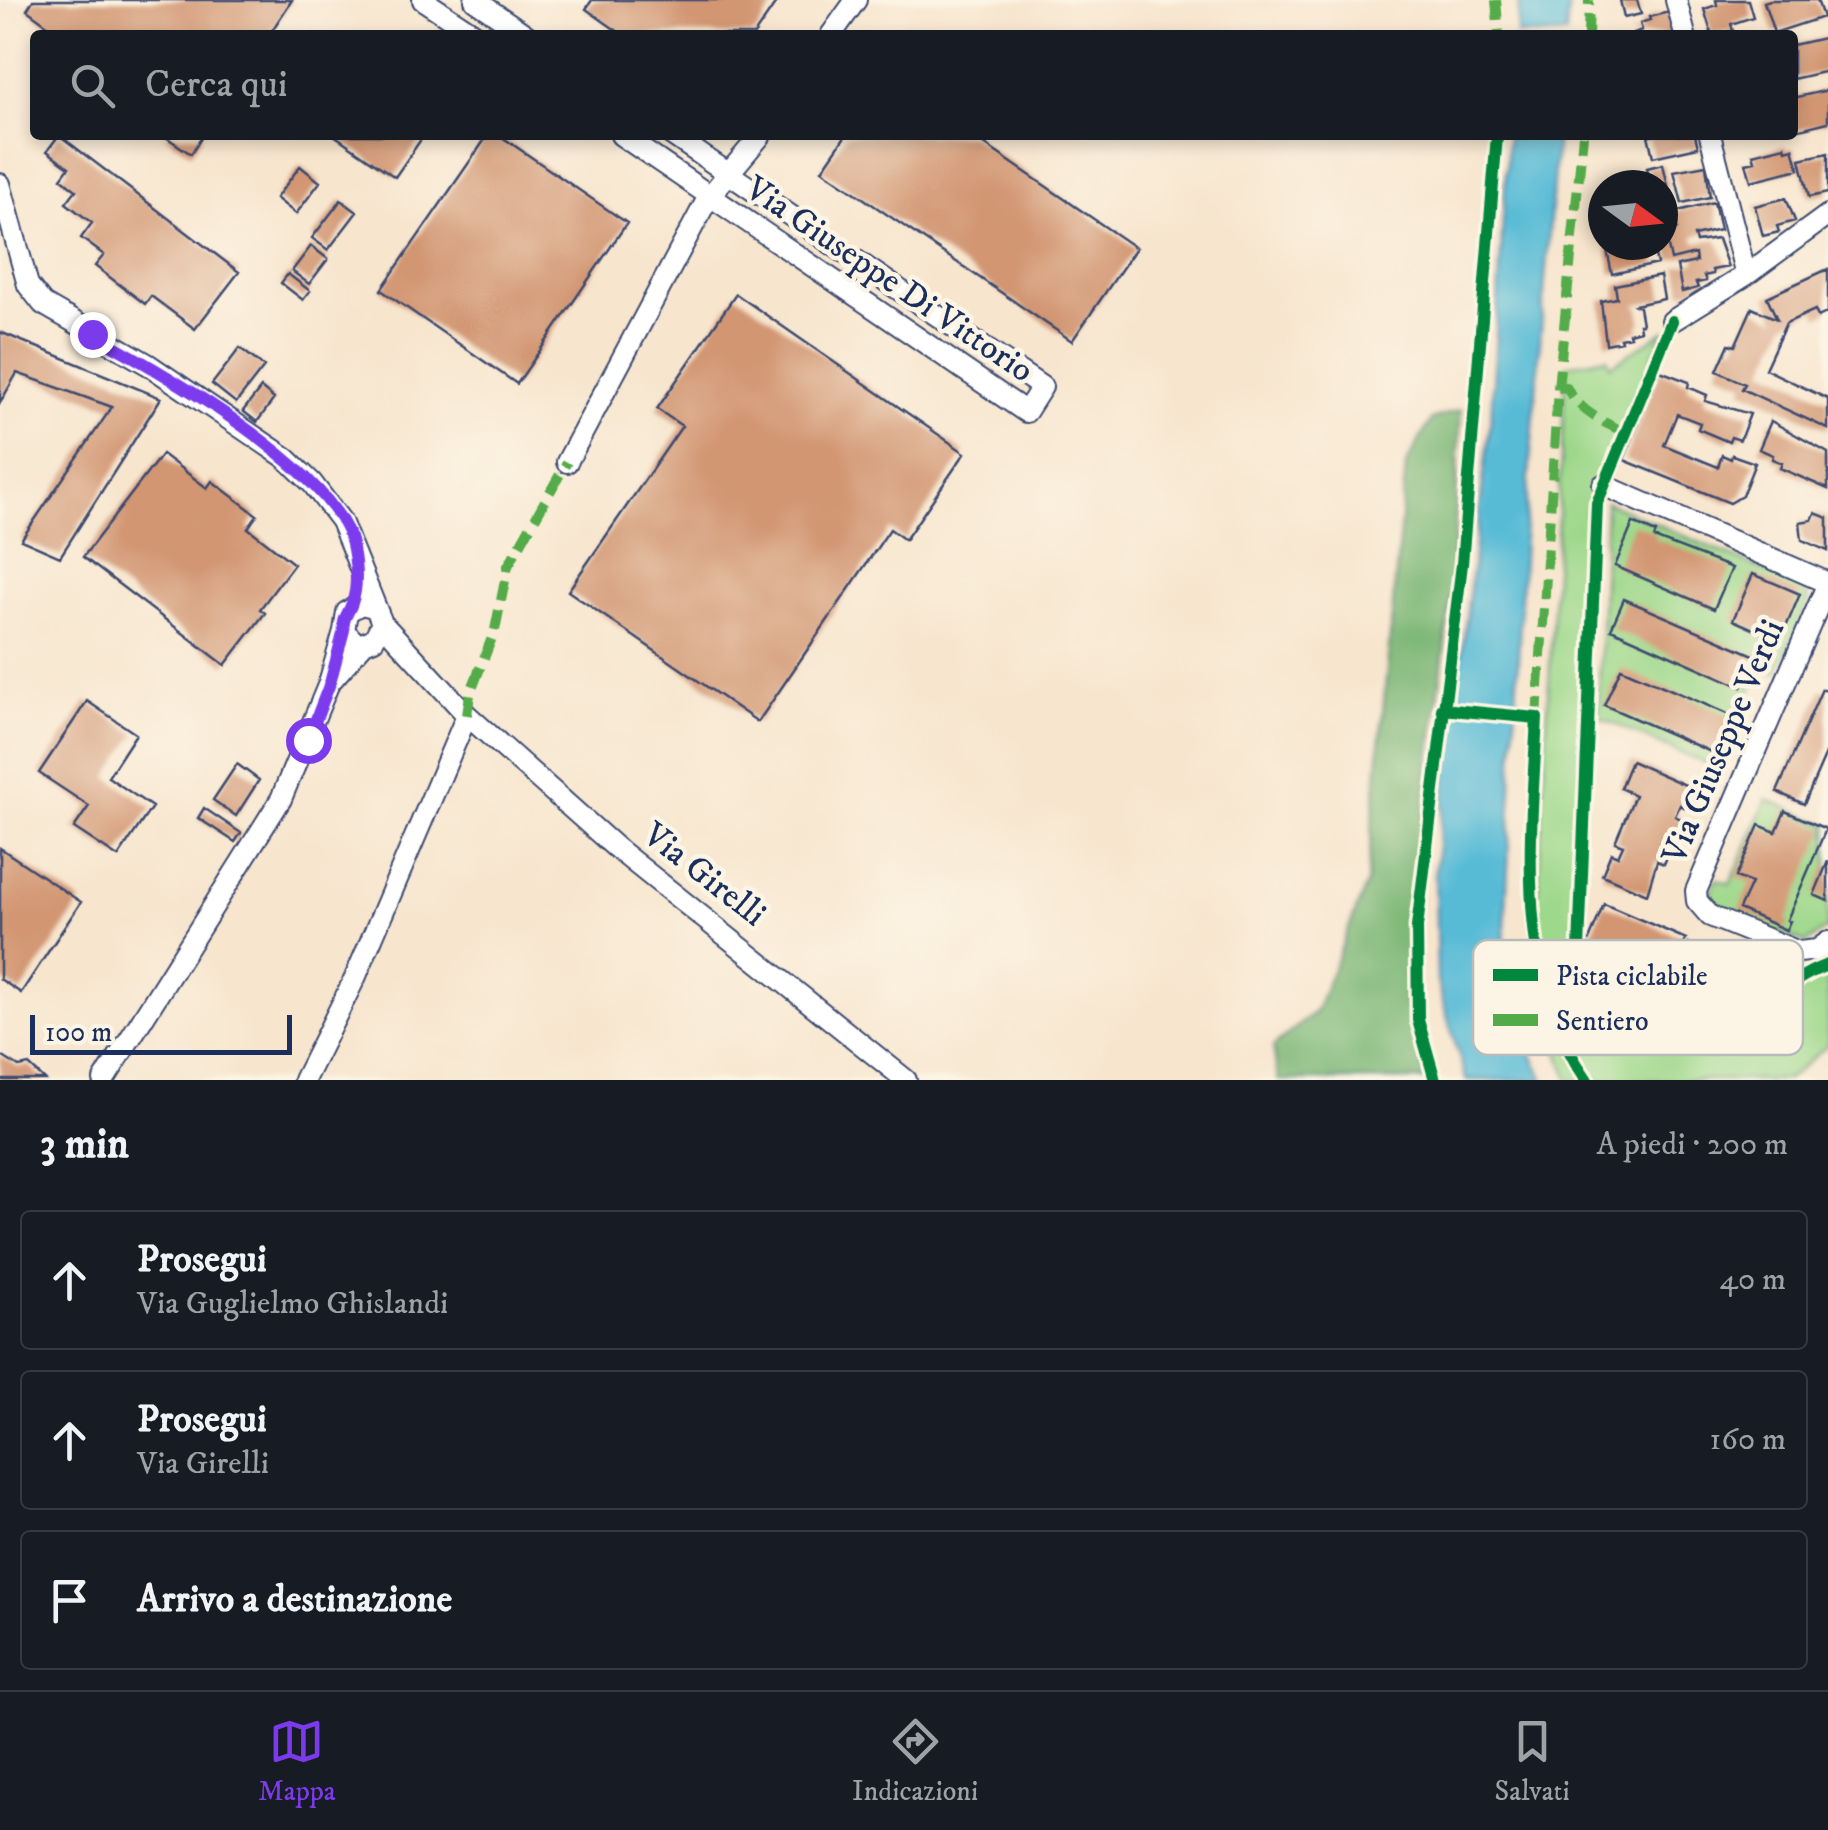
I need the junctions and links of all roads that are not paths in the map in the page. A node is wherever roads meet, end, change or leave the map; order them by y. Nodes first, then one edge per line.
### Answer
1 (424, 0) edge
2 (475, 0) edge
3 (856, 0) edge
4 (1676, 0) edge
5 (469, 30) edge
6 (519, 30) edge
7 (835, 30) edge
8 (1684, 30) edge
9 (628, 140) edge
10 (680, 140) edge
11 (757, 140) edge
12 (1711, 140) edge
13 (731, 173) junction
14 (0, 184) edge
15 (708, 198) junction
16 (1828, 214) edge
17 (1746, 275) junction
18 (1672, 321) dead end
19 (567, 462) dead end
20 (1603, 486) dead end
21 (353, 546) junction
22 (1828, 583) edge
23 (352, 607) junction
24 (378, 615) junction
25 (344, 630) junction
26 (364, 643) junction
27 (330, 683) junction
28 (467, 715) junction
29 (1769, 940) edge
30 (1828, 942) edge
31 (1803, 952) edge
32 (104, 1080) edge
33 (304, 1080) edge
34 (906, 1080) edge

1 - 5 street
2 - 6 street
3 - 7 street
4 - 8 street
9 - 15 street, Via Giuseppe Di Vittorio
10 - 13 street, Via Giuseppe Di Vittorio
11 - 13 street
12 - 17 street
13 - 15 street
13 - 15 street, Via Giuseppe Di Vittorio
14 - 21 street, Via Girelli
15 - 19 street
16 - 17 street
17 - 18 street
20 - 22 street
21 - 23 street, Via Girelli
21 - 24 street, Via Girelli
22 - 29 street, Via Giuseppe Verdi
23 - 24 street
23 - 25 street, Via Girelli
24 - 26 street
24 - 28 street, Via Girelli
25 - 26 street
25 - 27 street, Via Girelli
26 - 27 street
27 - 32 street
28 - 33 street
28 - 34 street, Via Girelli
30 - 31 street, Via Giuseppe Verdi

